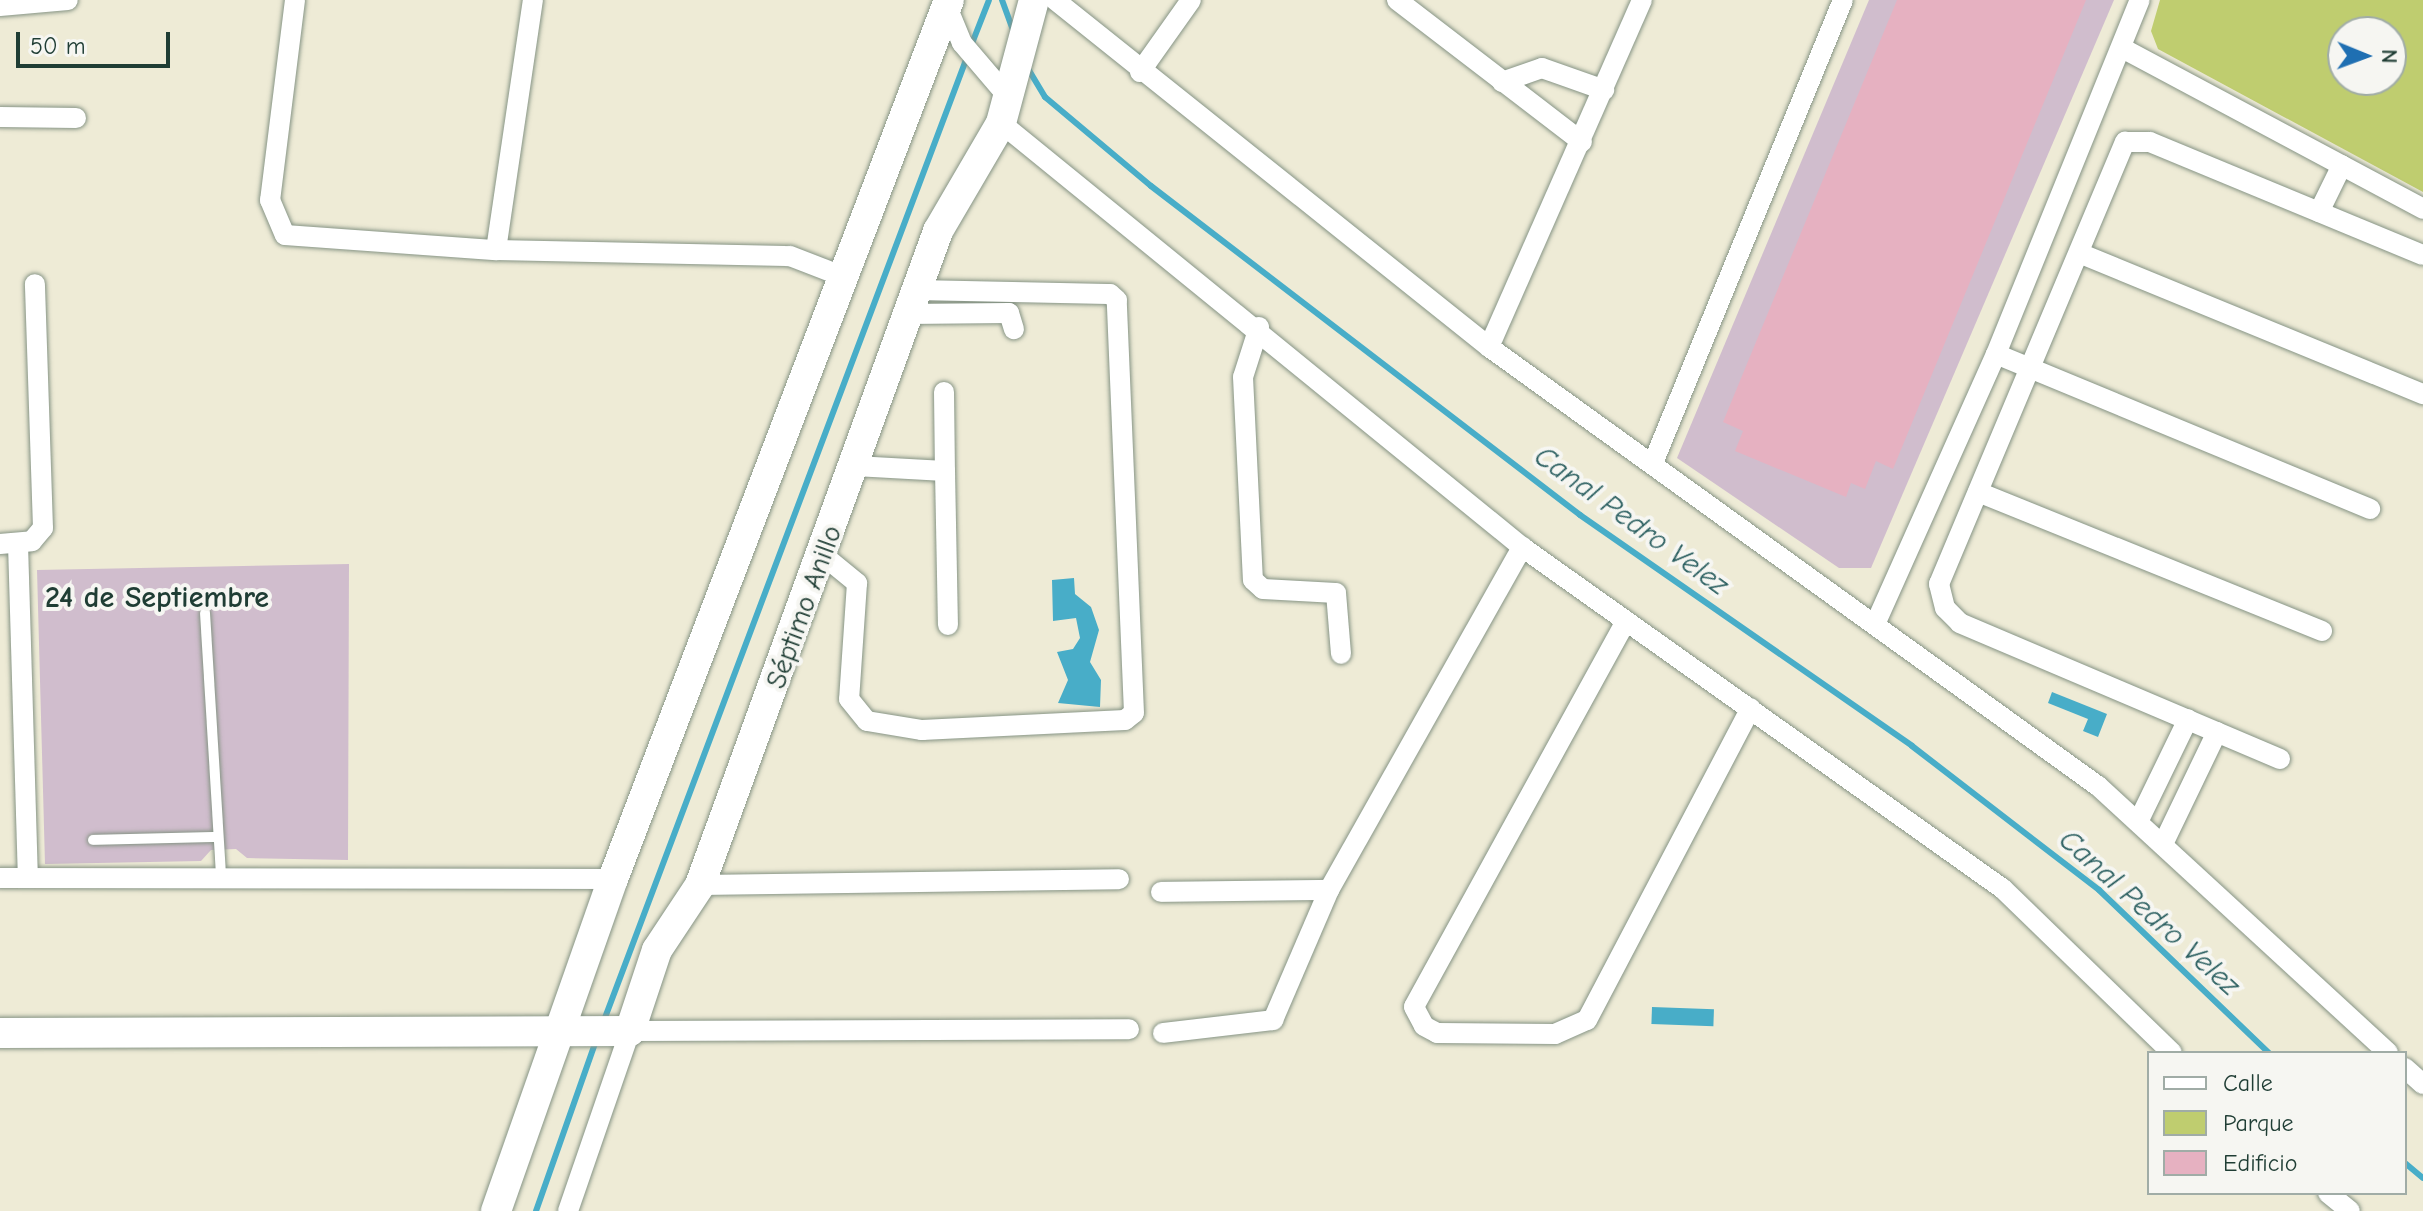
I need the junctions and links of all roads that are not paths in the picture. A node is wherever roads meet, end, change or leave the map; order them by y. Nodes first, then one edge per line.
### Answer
1 (68, 0) edge
2 (295, 0) edge
3 (533, 0) edge
4 (1055, 0) edge
5 (1191, 0) edge
6 (1397, 0) edge
7 (1642, 0) edge
8 (1843, 0) edge
9 (2140, 0) edge
10 (947, 2) edge
11 (0, 6) edge
12 (1419, 8) edge
13 (1033, 10) edge
14 (2122, 48) junction
15 (1140, 72) junction
16 (1502, 82) junction
17 (1604, 90) junction
18 (1007, 103) junction
19 (0, 117) edge
20 (76, 118) dead end
21 (1582, 142) junction
22 (2342, 165) junction
23 (2423, 209) edge
24 (2319, 212) junction
25 (496, 250) junction
26 (2079, 253) junction
27 (2423, 255) edge
28 (847, 278) junction
29 (35, 284) dead end
30 (911, 302) junction
31 (1259, 327) junction
32 (1014, 329) dead end
33 (1489, 347) junction
34 (1996, 354) junction
35 (2029, 369) junction
36 (944, 392) dead end
37 (2423, 394) edge
38 (1653, 463) junction
39 (855, 466) junction
40 (945, 471) junction
41 (1978, 492) junction
42 (2370, 509) dead end
43 (9, 544) edge
44 (1522, 547) junction
45 (824, 556) junction
46 (205, 613) dead end
47 (1877, 620) junction
48 (1626, 621) junction
49 (948, 625) dead end
50 (2322, 631) dead end
51 (1341, 654) dead end
52 (1751, 708) junction
53 (2188, 719) junction
54 (2217, 732) junction
55 (2280, 759) dead end
56 (2139, 820) junction
57 (218, 837) junction
58 (93, 840) dead end
59 (2164, 842) junction
60 (28, 877) junction
61 (0, 878) edge
62 (221, 878) junction
63 (613, 879) junction
64 (1119, 879) dead end
65 (700, 885) junction
66 (1329, 890) junction
67 (1161, 892) dead end
68 (1129, 1029) dead end
69 (594, 1030) junction
70 (0, 1033) edge
71 (1163, 1033) dead end
72 (2170, 1051) edge
73 (2386, 1051) edge
74 (2407, 1070) edge
75 (2423, 1084) edge
76 (2330, 1195) edge
77 (496, 1211) edge
78 (568, 1211) edge
79 (2350, 1211) edge

1 - 11 street
2 - 25 street
3 - 25 street
4 - 15 street
5 - 15 street
6 - 12 street
7 - 17 street
8 - 38 street
9 - 14 street
10 - 18 street
10 - 28 street, Séptimo Anillo
12 - 16 street
13 - 18 street, Séptimo Anillo
14 - 22 street
14 - 34 street
15 - 33 street
16 - 17 street
16 - 21 street
17 - 21 street
18 - 30 street, Séptimo Anillo
18 - 31 street
19 - 20 street
21 - 33 street
22 - 23 street
22 - 24 street
24 - 26 street
24 - 27 street
25 - 28 street
26 - 35 street
26 - 37 street
28 - 63 street, Séptimo Anillo
29 - 43 street
30 - 32 street
30 - 39 street, Séptimo Anillo
30 - 45 street
31 - 44 street
31 - 51 street
33 - 38 street
34 - 35 street
34 - 47 street
35 - 41 street
35 - 42 street
36 - 40 street
38 - 47 street
39 - 40 street
39 - 45 street, Séptimo Anillo
40 - 49 street
41 - 50 street
41 - 53 street
43 - 60 street
44 - 48 street
44 - 66 street
45 - 65 street, Séptimo Anillo
46 - 57 lane
47 - 56 street
48 - 52 street
48 - 52 street
52 - 72 street
53 - 54 street
53 - 56 street
54 - 55 street
54 - 59 street
56 - 59 street
57 - 58 lane
57 - 62 lane
59 - 73 street
60 - 61 street
60 - 62 street
62 - 63 street
63 - 69 street, Séptimo Anillo
64 - 65 street
65 - 69 street, Séptimo Anillo
66 - 67 street
66 - 71 street
68 - 69 street
69 - 70 street
69 - 77 street, Séptimo Anillo
69 - 78 street, Séptimo Anillo
74 - 75 street
76 - 79 street

